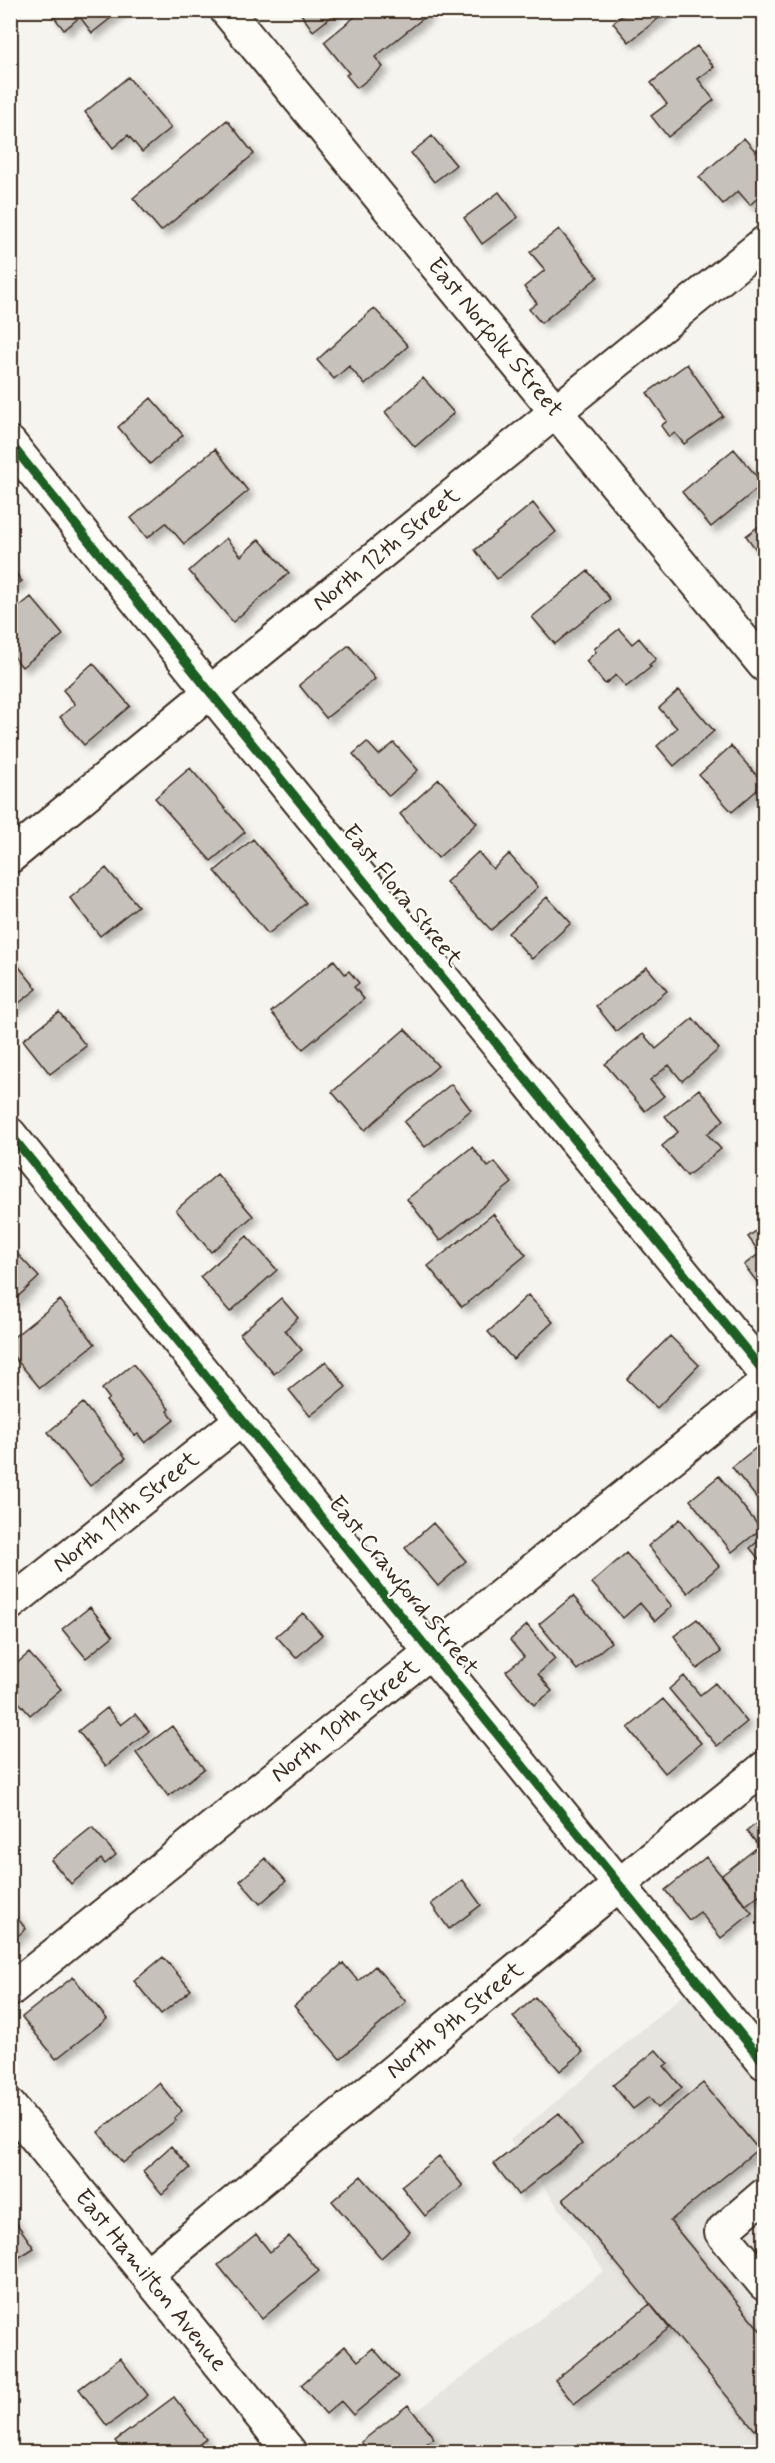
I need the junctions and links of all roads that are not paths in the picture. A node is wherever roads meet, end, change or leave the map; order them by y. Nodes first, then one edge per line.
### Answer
1 (226, 10) edge
2 (765, 243) edge
3 (557, 411) junction
4 (10, 443) edge
5 (765, 665) edge
6 (210, 692) junction
7 (10, 857) edge
8 (10, 1134) edge
9 (765, 1372) edge
10 (765, 1384) edge
11 (242, 1419) junction
12 (10, 1604) edge
13 (431, 1652) junction
14 (765, 1768) edge
15 (620, 1884) junction
16 (10, 1990) edge
17 (765, 2063) edge
18 (10, 2106) edge
19 (765, 2195) edge
20 (147, 2274) junction
21 (765, 2284) edge
22 (290, 2452) edge

1 - 3 street, East Norfolk Street
2 - 3 street, North 12th Street
3 - 5 street, East Norfolk Street
3 - 6 street, North 12th Street
4 - 6 street, East Flora Street
6 - 7 street, North 12th Street
6 - 9 street, East Flora Street
8 - 11 street, East Crawford Street
10 - 13 street, North 10th Street
11 - 12 street, North 11th Street
11 - 13 street, East Crawford Street
13 - 15 street, East Crawford Street
13 - 16 street, North 10th Street
14 - 15 street, North 9th Street
15 - 17 street, East Crawford Street
15 - 20 street, North 9th Street
18 - 20 street, East Hamilton Avenue
19 - 21 street
20 - 22 street, East Hamilton Avenue

